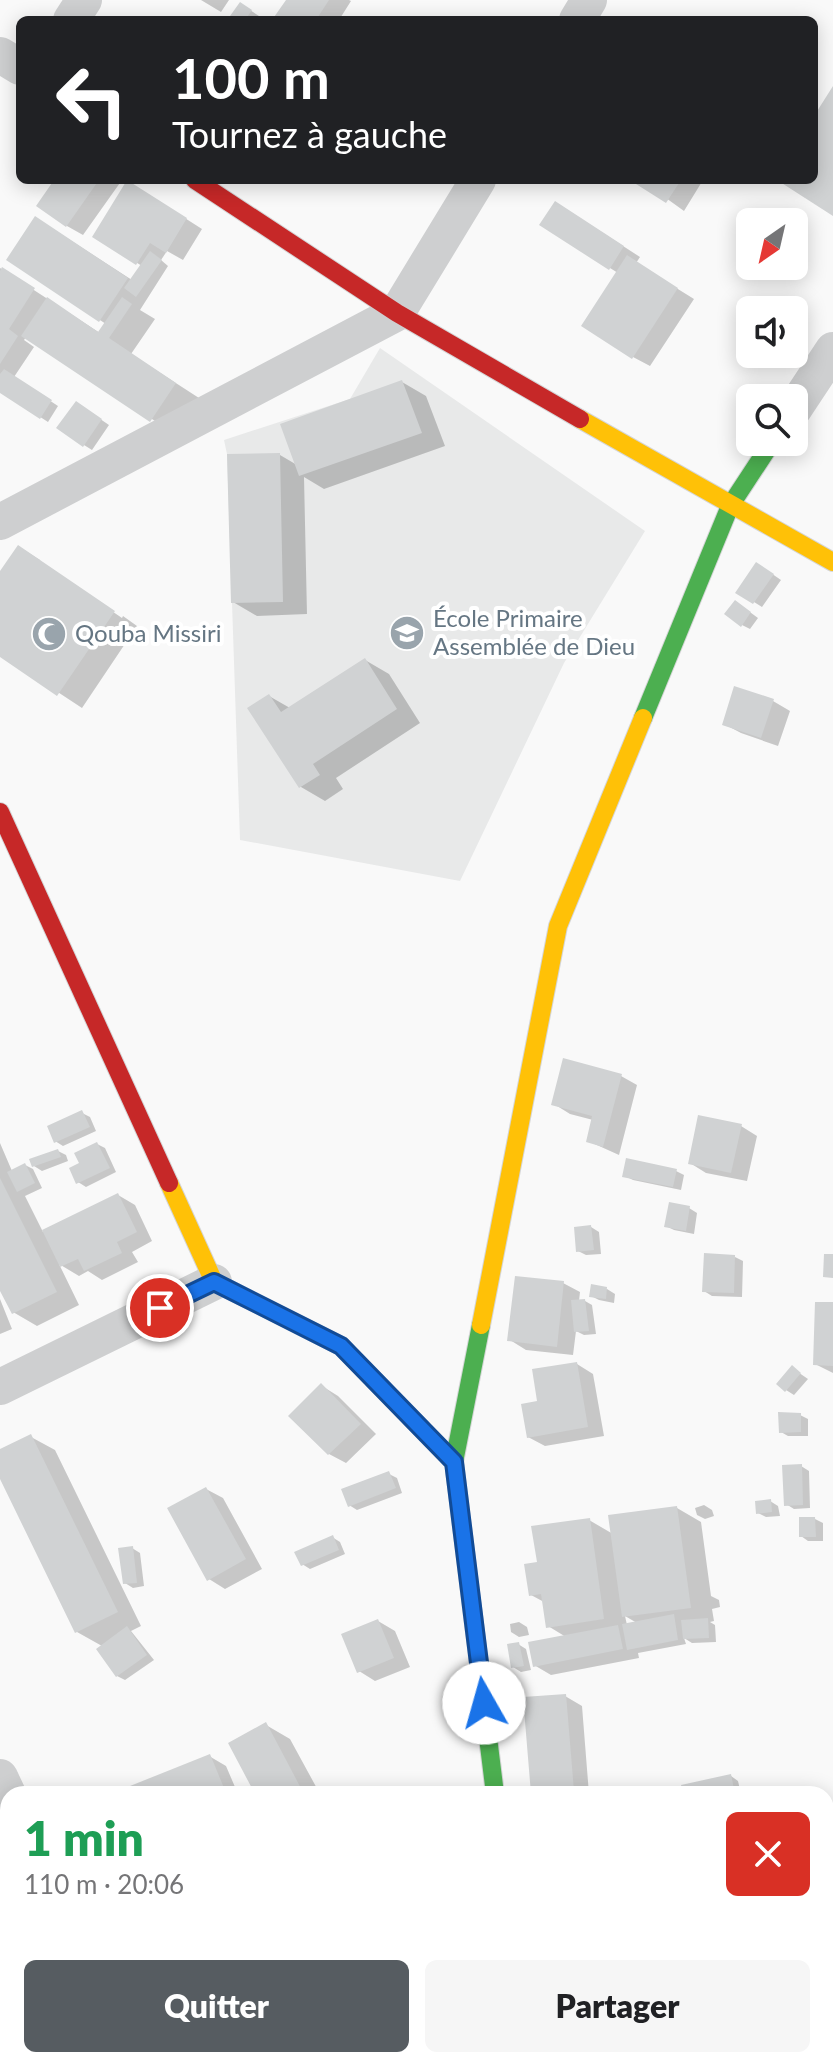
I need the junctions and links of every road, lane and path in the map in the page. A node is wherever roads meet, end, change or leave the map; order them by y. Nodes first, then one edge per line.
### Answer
1 (201, 184) edge
2 (476, 184) edge
3 (397, 313) junction
4 (833, 350) edge
5 (808, 388) edge
6 (763, 456) edge
7 (730, 506) junction
8 (0, 522) edge
9 (833, 562) edge
10 (0, 812) edge
11 (214, 1282) junction
12 (0, 1387) edge
13 (454, 1462) junction
14 (494, 1786) edge

1 - 3 street
2 - 3 street
3 - 7 street
3 - 8 street
4 - 5 street
6 - 7 street
7 - 9 street
7 - 13 street
10 - 11 street
11 - 12 street
11 - 13 street
13 - 14 street

